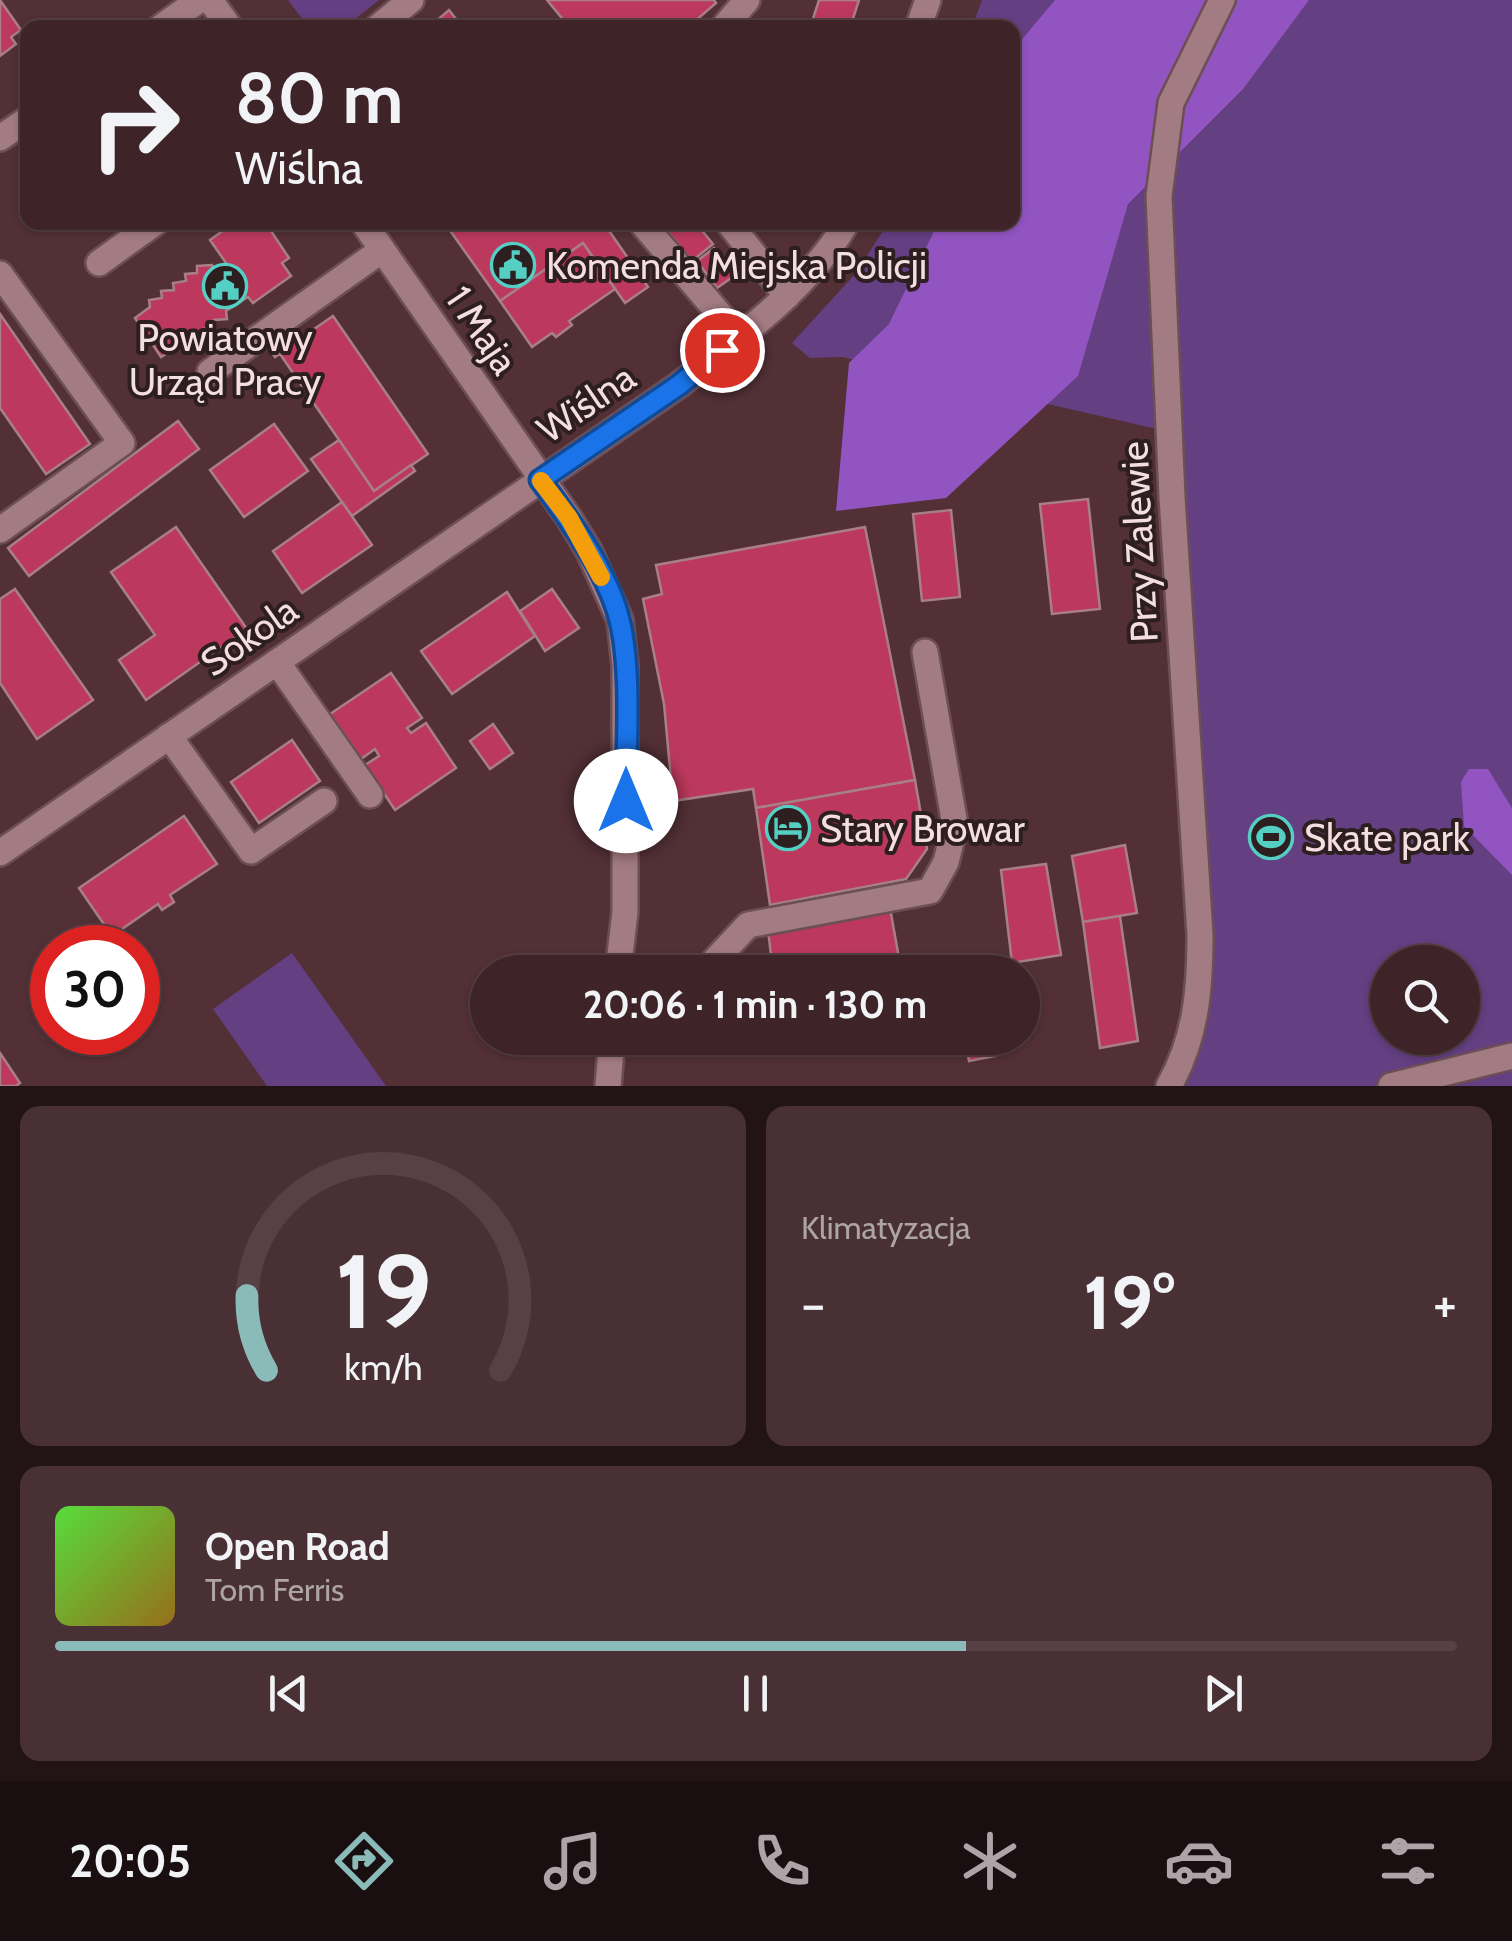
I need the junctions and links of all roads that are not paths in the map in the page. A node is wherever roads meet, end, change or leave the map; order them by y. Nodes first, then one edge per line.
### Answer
1 (199, 0) edge
2 (412, 0) edge
3 (747, 0) edge
4 (1222, 0) edge
5 (171, 20) edge
6 (387, 20) edge
7 (730, 20) edge
8 (145, 230) edge
9 (368, 230) edge
10 (648, 230) edge
11 (734, 230) edge
12 (842, 230) edge
13 (382, 250) junction
14 (99, 263) dead end
15 (0, 274) edge
16 (786, 296) junction
17 (739, 337) junction
18 (210, 372) dead end
19 (540, 480) junction
20 (0, 530) edge
21 (925, 652) dead end
22 (277, 662) junction
23 (169, 736) junction
24 (370, 794) dead end
25 (324, 801) dead end
26 (1, 849) edge
27 (620, 955) edge
28 (720, 955) edge
29 (611, 1055) edge
30 (1512, 1056) edge
31 (608, 1086) edge
32 (1169, 1086) edge
33 (1391, 1086) edge

1 - 5 street
2 - 6 street
3 - 7 street
4 - 32 street, Przy Zalewie
8 - 14 street
9 - 13 street, 1 Maja
10 - 17 street
11 - 16 street
12 - 16 street, Wiślna
13 - 18 street
13 - 19 street, 1 Maja
15 - 20 street
16 - 17 street, Wiślna
17 - 19 street, Wiślna
19 - 22 street, Sokola
19 - 27 street, 1 Maja
21 - 28 street
22 - 23 street, Sokola
22 - 24 street
23 - 25 street
23 - 26 street, Sokola
29 - 31 street
30 - 33 street

